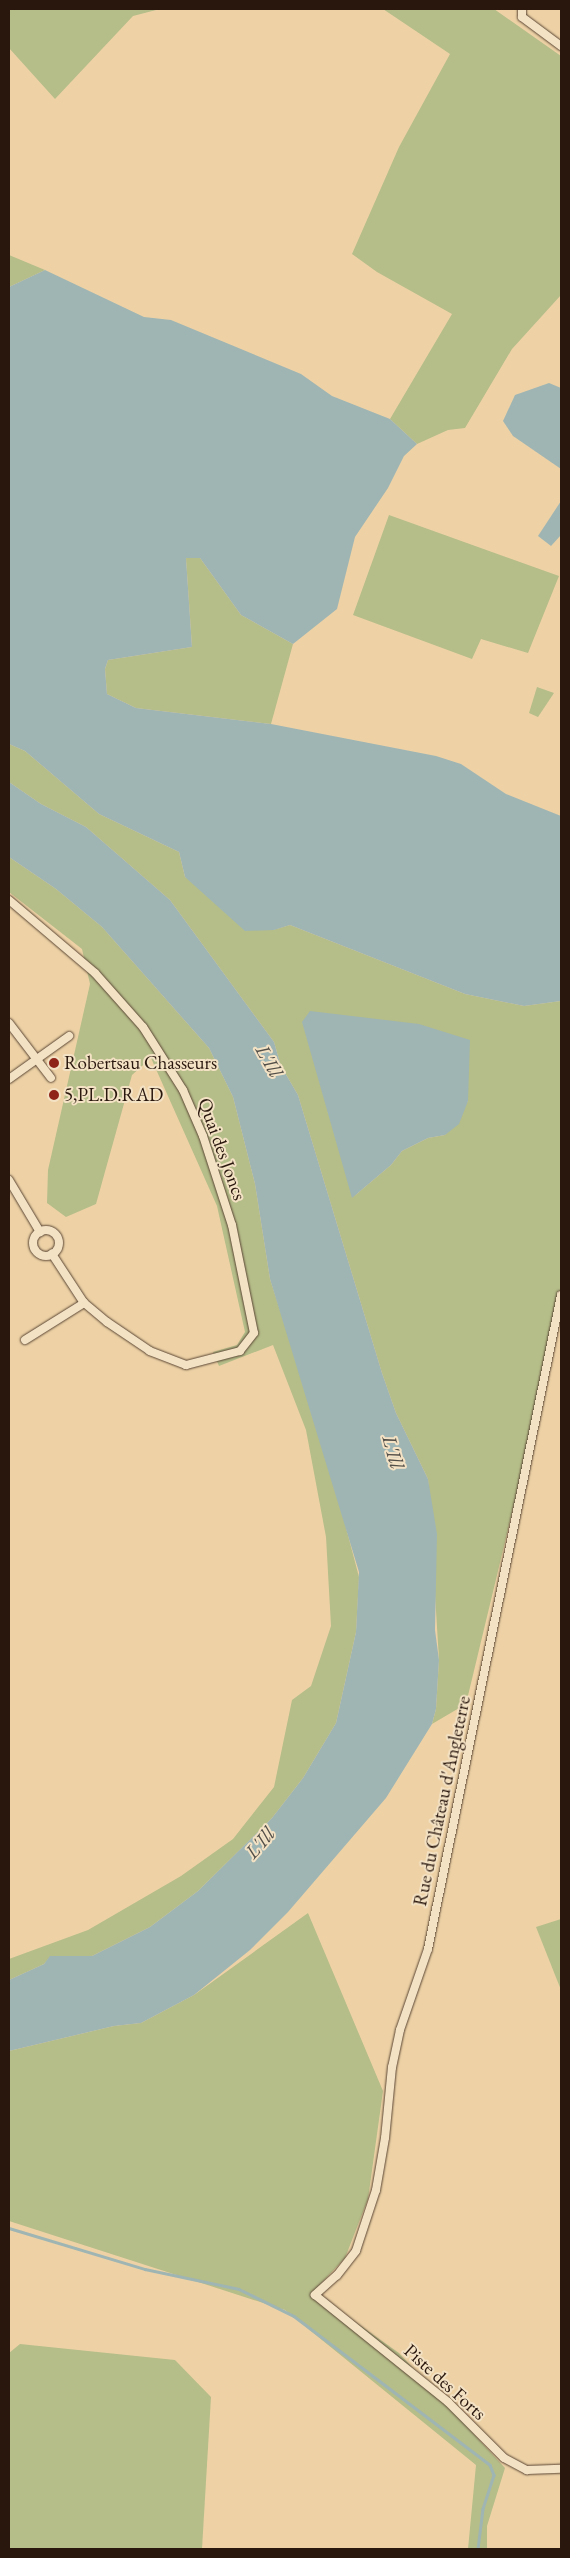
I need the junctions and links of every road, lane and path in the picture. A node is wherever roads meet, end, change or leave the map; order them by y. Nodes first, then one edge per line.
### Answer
1 (522, 13) edge
2 (561, 46) edge
3 (9, 900) edge
4 (9, 1023) edge
5 (70, 1036) dead end
6 (38, 1059) junction
7 (51, 1078) dead end
8 (9, 1079) edge
9 (9, 1180) edge
10 (40, 1232) junction
11 (52, 1254) junction
12 (561, 1295) edge
13 (84, 1303) junction
14 (25, 1340) dead end
15 (315, 2295) joint
16 (561, 2469) edge

1 - 2 street
3 - 13 street, Quai des Joncs
4 - 6 street
5 - 6 street
6 - 7 street
6 - 8 street
9 - 10 street
10 - 11 street
10 - 11 street
11 - 13 street
12 - 15 street, Rue du Château d'Angleterre
13 - 14 street
15 - 16 street, Piste des Forts

